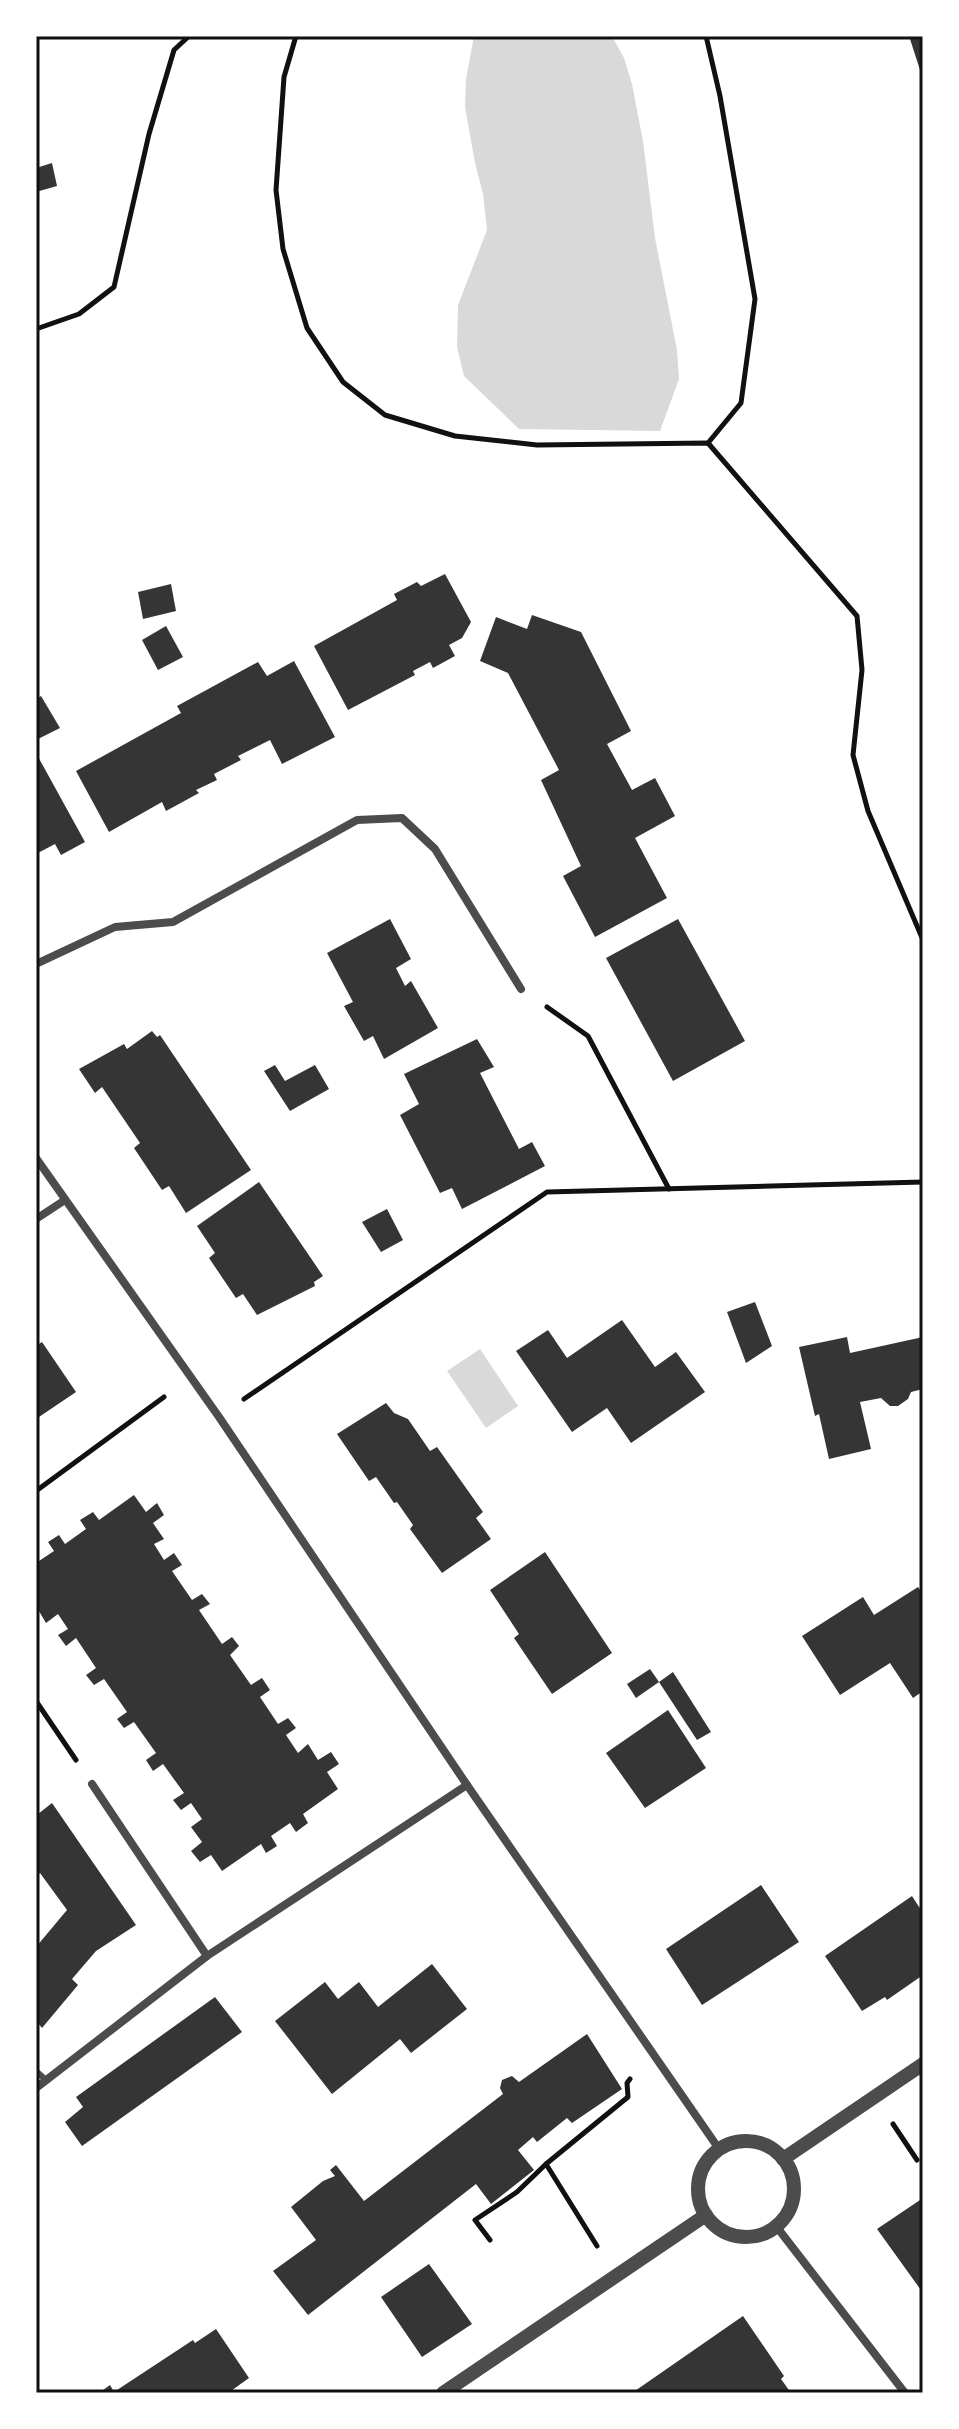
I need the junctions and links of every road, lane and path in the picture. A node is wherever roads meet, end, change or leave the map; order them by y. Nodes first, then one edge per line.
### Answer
1 (189, 36) edge
2 (296, 36) edge
3 (706, 36) edge
4 (36, 329) edge
5 (708, 443) junction
6 (923, 940) edge
7 (36, 964) edge
8 (521, 989) joint
9 (36, 1158) edge
10 (923, 1182) edge
11 (669, 1189) junction
12 (65, 1200) junction
13 (36, 1219) edge
14 (191, 1377) junction
15 (219, 1417) junction
16 (36, 1491) edge
17 (36, 1701) edge
18 (92, 1784) joint
19 (467, 1785) junction
20 (207, 1956) junction
21 (923, 2064) edge
22 (36, 2071) edge
23 (631, 2078) dead end
24 (46, 2080) junction
25 (36, 2088) edge
26 (892, 2123) dead end
27 (719, 2149) junction
28 (783, 2159) junction
29 (917, 2160) dead end
30 (546, 2164) junction
31 (706, 2215) junction
32 (776, 2226) junction
33 (490, 2240) dead end
34 (599, 2251) dead end
35 (443, 2393) edge
36 (905, 2393) edge

1 - 4 path
2 - 5 path
3 - 5 path
5 - 6 path
7 - 8 street
8 - 11 path
9 - 12 street
10 - 11 path
11 - 15 path
12 - 13 street
12 - 14 street
14 - 15 street
14 - 16 path
15 - 19 street
17 - 18 path
18 - 20 street
19 - 20 street
19 - 27 street
20 - 24 street
21 - 28 street
22 - 24 lane
23 - 30 path
24 - 25 street
26 - 29 path
27 - 28 street
27 - 31 street
28 - 32 street
30 - 33 path
30 - 34 path
31 - 32 street
31 - 35 street
32 - 36 street

